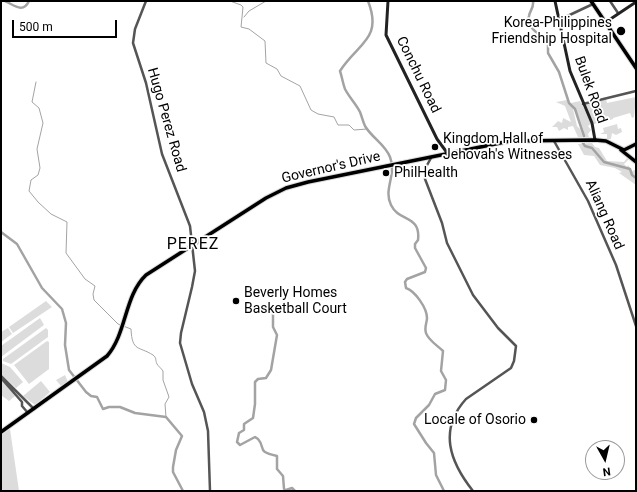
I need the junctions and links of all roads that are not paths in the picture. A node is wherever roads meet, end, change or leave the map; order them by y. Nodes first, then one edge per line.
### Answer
1 (146, 1) edge
2 (388, 1) edge
3 (556, 1) edge
4 (610, 1) edge
5 (592, 2) edge
6 (636, 2) edge
7 (618, 13) junction
8 (559, 20) junction
9 (606, 22) junction
10 (636, 68) edge
11 (636, 92) edge
12 (583, 104) junction
13 (554, 140) junction
14 (595, 140) junction
15 (604, 142) junction
16 (636, 144) edge
17 (627, 149) junction
18 (448, 154) junction
19 (627, 154) junction
20 (431, 158) junction
21 (423, 159) junction
22 (636, 162) edge
23 (426, 167) junction
24 (192, 245) junction
25 (636, 326) edge
26 (1, 377) edge
27 (23, 401) junction
28 (34, 409) junction
29 (28, 414) junction
30 (1, 432) edge
31 (211, 491) edge
32 (473, 491) edge

1 - 24 street, Hugo Perez Road
2 - 18 main road, Conchu Road
3 - 8 main road, Bulek Road
4 - 7 street
5 - 8 street
5 - 9 main road
6 - 7 main road
7 - 9 main road
8 - 12 main road, Bulek Road
9 - 10 main road
11 - 12 street
12 - 14 main road, Bulek Road
13 - 14 main road, Governor's Drive
13 - 18 main road, Governor's Drive
13 - 25 street, Aliang Road
14 - 15 main road, Governor's Drive
15 - 17 main road, Governor's Drive
15 - 19 main road, Governor's Drive
16 - 17 main road
17 - 19 main road
18 - 20 main road, Governor's Drive
19 - 22 main road, Governor's Drive
20 - 21 main road, Governor's Drive
20 - 23 street
21 - 23 street
21 - 24 main road, Governor's Drive
23 - 32 street
24 - 28 main road, Governor's Drive
24 - 31 street, Hugo Perez Road
26 - 27 street
27 - 28 street
27 - 29 street
28 - 29 main road, Governor's Drive
29 - 30 main road, Governor's Drive

